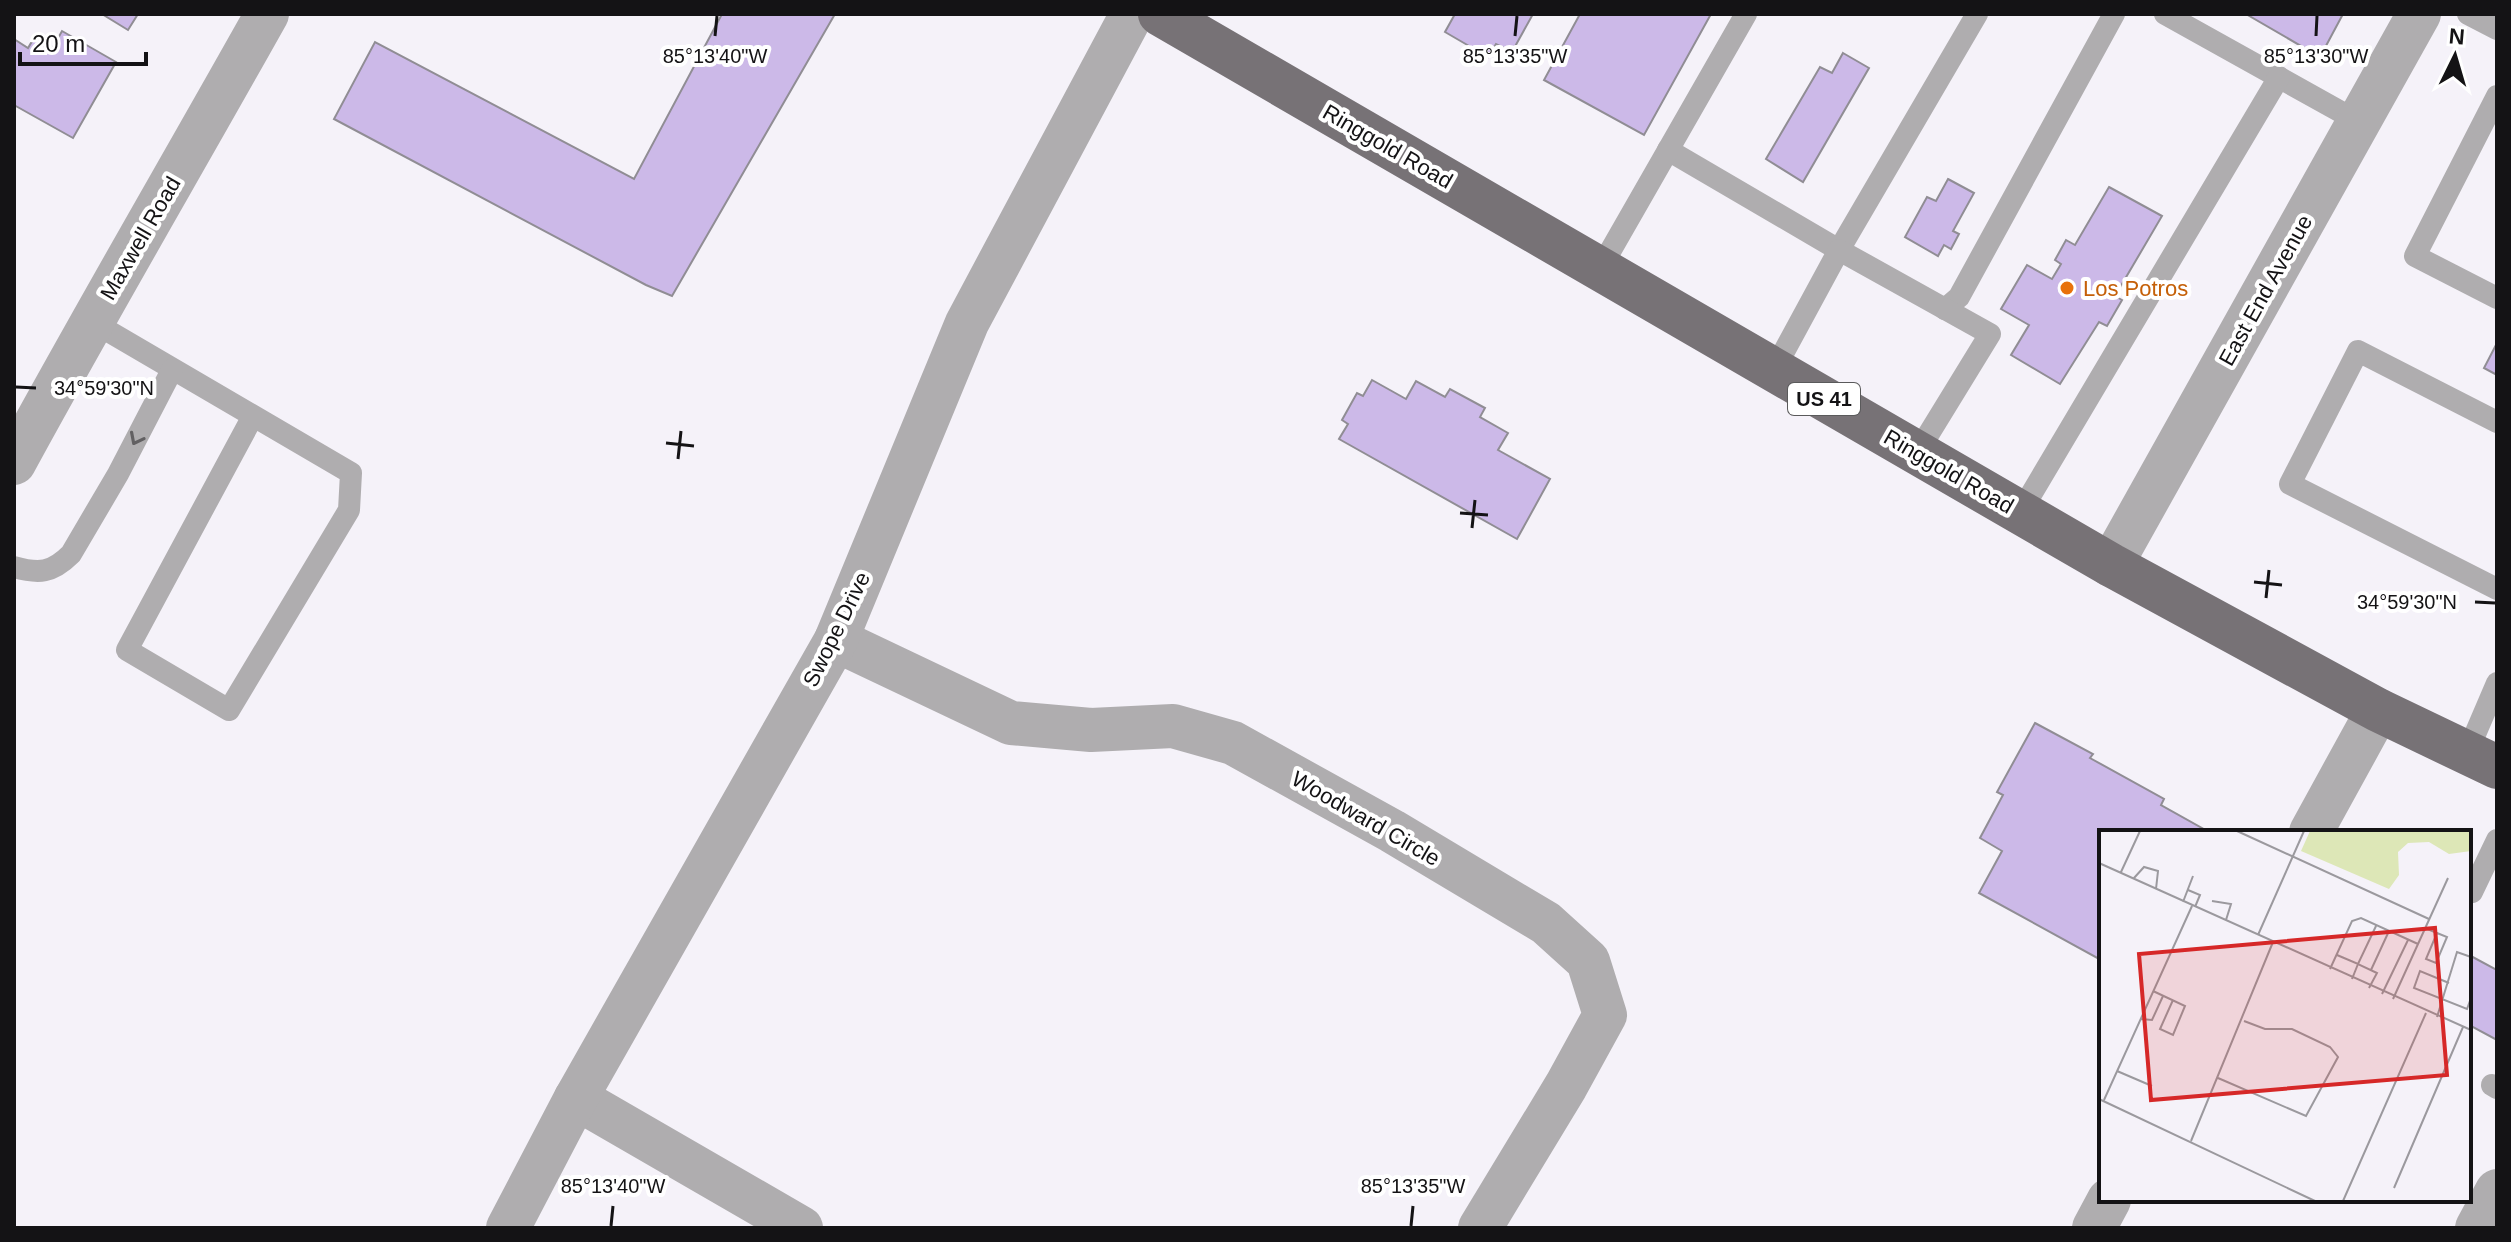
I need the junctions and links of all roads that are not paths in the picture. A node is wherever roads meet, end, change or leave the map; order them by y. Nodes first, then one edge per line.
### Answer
1 (267, 14) edge
2 (1132, 14) edge
3 (1160, 14) edge
4 (1746, 14) edge
5 (1977, 14) edge
6 (2114, 14) edge
7 (2165, 14) edge
8 (2419, 14) edge
9 (2468, 14) edge
10 (2497, 29) edge
11 (2279, 77) junction
12 (2497, 96) edge
13 (2359, 122) junction
14 (1668, 150) junction
15 (1839, 250) junction
16 (1600, 269) junction
17 (2497, 298) edge
18 (1945, 309) junction
19 (91, 321) junction
20 (172, 370) junction
21 (1774, 370) junction
22 (253, 416) junction
23 (2497, 422) edge
24 (1917, 453) junction
25 (14, 463) edge
26 (2020, 513) junction
27 (2111, 565) junction
28 (14, 567) edge
29 (2497, 589) edge
30 (836, 640) junction
31 (2497, 683) edge
32 (2378, 710) junction
33 (2482, 760) edge
34 (2312, 830) edge
35 (2497, 840) edge
36 (2472, 892) dead end
37 (576, 1098) junction
38 (2497, 1191) edge
39 (2108, 1202) edge
40 (508, 1228) edge
41 (801, 1228) edge
42 (1480, 1228) edge
43 (2094, 1228) edge
44 (2477, 1228) edge

1 - 19 street, Maxwell Road
2 - 30 street, Swope Drive
3 - 16 main road, Ringgold Road / US 41
4 - 14 lane
5 - 15 lane
6 - 18 lane
7 - 11 lane
8 - 13 street, East End Avenue
9 - 10 lane
11 - 13 lane
11 - 26 lane
12 - 17 lane
13 - 27 street, East End Avenue
14 - 15 lane
14 - 16 lane
15 - 18 lane
15 - 21 lane
16 - 21 main road, Ringgold Road / US 41
18 - 24 lane
19 - 20 lane
19 - 25 street, Maxwell Road
20 - 22 lane
20 -> 28 lane
21 - 24 main road, Ringgold Road / US 41
22 - 22 lane
23 - 29 lane
24 - 26 main road, Ringgold Road / US 41
26 - 27 main road, Ringgold Road / US 41
27 - 32 main road, Ringgold Road / US 41
30 - 37 street, Swope Drive
30 - 42 street, Woodward Circle
31 - 33 lane
32 - 33 main road, Ringgold Road / US 41
32 - 34 street
35 - 36 lane
37 - 40 street, Swope Drive
37 - 41 street
38 - 44 street
39 - 43 street

